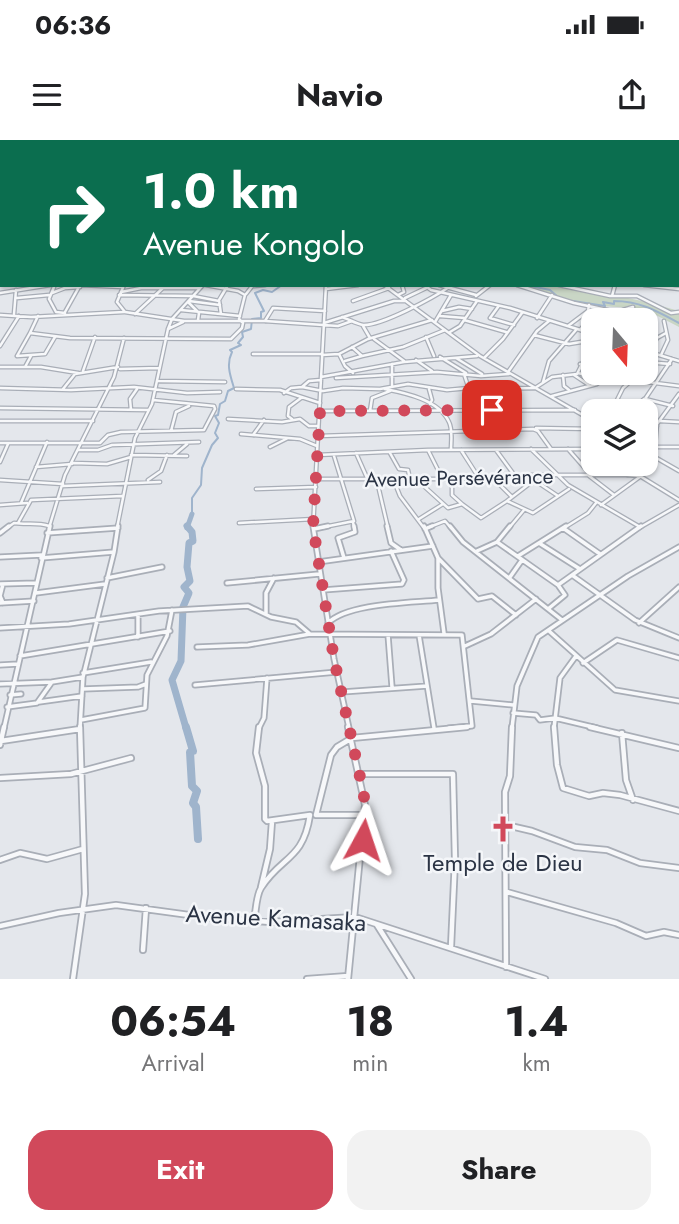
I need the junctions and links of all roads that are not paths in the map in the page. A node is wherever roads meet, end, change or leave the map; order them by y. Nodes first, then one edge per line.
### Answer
1 (44, 287) edge
2 (53, 287) edge
3 (59, 287) edge
4 (104, 287) edge
5 (124, 287) edge
6 (144, 287) edge
7 (147, 287) edge
8 (164, 287) edge
9 (202, 287) edge
10 (227, 287) edge
11 (252, 287) edge
12 (326, 287) edge
13 (403, 287) edge
14 (424, 287) edge
15 (427, 287) edge
16 (449, 287) joint
17 (487, 287) edge
18 (524, 287) edge
19 (568, 287) edge
20 (614, 287) edge
21 (662, 287) edge
22 (65, 288) junction
23 (83, 288) edge
24 (389, 288) joint
25 (679, 289) edge
26 (16, 290) junction
27 (0, 293) edge
28 (442, 293) junction
29 (51, 294) junction
30 (120, 294) junction
31 (143, 295) junction
32 (245, 295) junction
33 (398, 295) junction
34 (451, 295) junction
35 (476, 295) junction
36 (552, 295) junction
37 (193, 296) junction
38 (611, 296) junction
39 (153, 297) junction
40 (17, 298) junction
41 (463, 298) junction
42 (472, 299) junction
43 (407, 300) junction
44 (353, 301) dead end
45 (477, 301) junction
46 (189, 302) junction
47 (219, 303) junction
48 (589, 305) junction
49 (414, 307) junction
50 (498, 307) junction
51 (596, 307) joint
52 (633, 307) dead end
53 (455, 308) junction
54 (600, 308) edge
55 (628, 308) edge
56 (472, 309) junction
57 (181, 310) junction
58 (324, 310) junction
59 (408, 311) junction
60 (420, 311) junction
61 (442, 311) junction
62 (124, 312) junction
63 (198, 312) junction
64 (679, 312) edge
65 (522, 313) junction
66 (65, 314) junction
67 (135, 314) junction
68 (221, 314) junction
69 (0, 315) edge
70 (13, 315) junction
71 (19, 316) junction
72 (38, 316) junction
73 (440, 316) junction
74 (342, 317) junction
75 (240, 318) junction
76 (537, 318) junction
77 (172, 319) junction
78 (465, 319) junction
79 (198, 320) junction
80 (184, 321) junction
81 (265, 321) junction
82 (352, 321) junction
83 (433, 321) junction
84 (549, 321) junction
85 (664, 321) dead end
86 (324, 323) junction
87 (514, 325) junction
88 (363, 326) junction
89 (568, 326) junction
90 (581, 327) edge
91 (168, 329) junction
92 (445, 330) junction
93 (578, 330) junction
94 (581, 331) edge
95 (449, 332) junction
96 (506, 332) junction
97 (30, 333) junction
98 (666, 333) junction
99 (534, 335) junction
100 (55, 337) junction
101 (95, 337) junction
102 (426, 337) junction
103 (658, 337) edge
104 (124, 338) junction
105 (371, 338) junction
106 (164, 339) junction
107 (581, 342) edge
108 (563, 343) junction
109 (0, 346) edge
110 (352, 347) junction
111 (389, 350) junction
112 (253, 354) dead end
113 (339, 354) junction
114 (658, 354) edge
115 (322, 355) junction
116 (661, 355) junction
117 (31, 356) junction
118 (362, 356) junction
119 (453, 356) junction
120 (437, 357) junction
121 (482, 357) junction
122 (672, 359) junction
123 (416, 360) junction
124 (345, 361) junction
125 (679, 361) edge
126 (406, 362) junction
127 (658, 363) edge
128 (393, 364) junction
129 (580, 364) edge
130 (670, 364) junction
131 (0, 367) edge
132 (25, 367) junction
133 (119, 368) junction
134 (159, 368) junction
135 (80, 372) junction
136 (433, 372) junction
137 (392, 373) junction
138 (509, 373) junction
139 (353, 374) junction
140 (466, 374) junction
141 (576, 374) junction
142 (484, 375) junction
143 (563, 375) junction
144 (581, 375) edge
145 (336, 378) dead end
146 (581, 378) edge
147 (321, 379) junction
148 (158, 381) junction
149 (225, 382) dead end
150 (543, 382) junction
151 (658, 382) joint
152 (589, 385) edge
153 (656, 385) edge
154 (679, 386) edge
155 (302, 387) junction
156 (535, 387) junction
157 (137, 388) junction
158 (236, 388) dead end
159 (392, 388) junction
160 (429, 388) junction
161 (469, 388) junction
162 (1, 389) edge
163 (63, 389) junction
164 (110, 390) junction
165 (569, 390) junction
166 (155, 391) junction
167 (323, 391) junction
168 (220, 392) dead end
169 (284, 393) junction
170 (679, 394) edge
171 (551, 397) junction
172 (301, 398) junction
173 (645, 399) edge
174 (153, 400) junction
175 (658, 401) edge
176 (320, 403) junction
177 (430, 404) junction
178 (676, 404) edge
179 (191, 405) junction
180 (0, 408) edge
181 (99, 408) junction
182 (131, 410) junction
183 (149, 410) junction
184 (575, 410) junction
185 (320, 411) junction
186 (370, 411) junction
187 (439, 411) junction
188 (449, 412) junction
189 (581, 414) edge
190 (444, 418) junction
191 (228, 419) dead end
192 (292, 419) junction
193 (264, 420) junction
194 (0, 421) edge
195 (93, 421) junction
196 (660, 421) junction
197 (449, 422) junction
198 (679, 422) edge
199 (658, 424) edge
200 (318, 426) junction
201 (581, 429) edge
202 (535, 430) junction
203 (139, 431) junction
204 (171, 431) junction
205 (450, 431) junction
206 (241, 433) dead end
207 (253, 435) junction
208 (318, 436) junction
209 (288, 439) junction
210 (82, 441) junction
211 (47, 442) junction
212 (101, 442) junction
213 (199, 442) dead end
214 (0, 443) edge
215 (10, 443) junction
216 (134, 444) junction
217 (187, 444) junction
218 (317, 446) junction
219 (270, 447) dead end
220 (658, 447) edge
221 (679, 447) edge
222 (103, 448) junction
223 (495, 449) junction
224 (531, 449) junction
225 (551, 449) junction
226 (568, 449) junction
227 (581, 449) edge
228 (79, 450) junction
229 (428, 450) junction
230 (451, 450) junction
231 (461, 450) junction
232 (356, 453) junction
233 (390, 453) junction
234 (167, 455) junction
235 (174, 455) junction
236 (317, 455) junction
237 (333, 455) junction
238 (131, 456) junction
239 (187, 456) dead end
240 (658, 459) edge
241 (0, 462) edge
242 (73, 464) junction
243 (581, 464) edge
244 (36, 467) junction
245 (679, 471) edge
246 (581, 474) edge
247 (528, 475) junction
248 (515, 476) junction
249 (553, 476) junction
250 (591, 476) edge
251 (634, 476) edge
252 (641, 477) junction
253 (444, 478) junction
254 (479, 478) junction
255 (413, 479) junction
256 (494, 479) junction
257 (0, 480) edge
258 (316, 480) junction
259 (343, 480) junction
260 (368, 480) junction
261 (394, 480) junction
262 (147, 481) junction
263 (377, 481) junction
264 (533, 481) junction
265 (160, 482) dead end
266 (28, 484) junction
267 (63, 485) junction
268 (125, 485) junction
269 (316, 487) junction
270 (256, 489) dead end
271 (569, 489) junction
272 (614, 495) junction
273 (122, 496) junction
274 (512, 496) junction
275 (558, 496) junction
276 (59, 499) junction
277 (507, 501) junction
278 (679, 502) edge
279 (22, 503) junction
280 (27, 503) junction
281 (443, 504) junction
282 (462, 504) junction
283 (599, 504) junction
284 (0, 505) edge
285 (524, 510) junction
286 (314, 519) junction
287 (419, 519) junction
288 (353, 522) junction
289 (18, 523) junction
290 (239, 523) dead end
291 (48, 524) junction
292 (640, 527) junction
293 (118, 528) junction
294 (563, 528) junction
295 (314, 529) junction
296 (425, 529) junction
297 (0, 533) edge
298 (47, 533) junction
299 (497, 542) junction
300 (539, 543) junction
301 (433, 546) junction
302 (679, 547) edge
303 (401, 550) junction
304 (391, 551) junction
305 (476, 551) junction
306 (114, 552) junction
307 (600, 554) junction
308 (518, 556) junction
309 (0, 557) edge
310 (41, 557) junction
311 (344, 558) junction
312 (438, 558) junction
313 (522, 560) junction
314 (318, 562) junction
315 (162, 568) dead end
316 (580, 569) junction
317 (319, 574) junction
318 (572, 575) junction
319 (107, 578) junction
320 (274, 578) junction
321 (509, 578) junction
322 (37, 583) junction
323 (227, 583) dead end
324 (2, 584) edge
325 (104, 584) junction
326 (558, 585) junction
327 (679, 587) edge
328 (323, 590) junction
329 (36, 593) junction
330 (598, 597) junction
331 (536, 598) junction
332 (439, 600) junction
333 (34, 601) junction
334 (1, 603) edge
335 (548, 609) junction
336 (172, 610) junction
337 (266, 614) junction
338 (516, 615) junction
339 (138, 616) junction
340 (96, 620) junction
341 (563, 620) junction
342 (328, 623) junction
343 (639, 623) junction
344 (27, 624) junction
345 (0, 628) edge
346 (170, 631) junction
347 (549, 631) junction
348 (444, 633) junction
349 (310, 634) junction
350 (419, 634) junction
351 (329, 635) junction
352 (388, 635) junction
353 (138, 638) junction
354 (679, 638) edge
355 (465, 646) junction
356 (89, 647) junction
357 (197, 647) dead end
358 (20, 656) junction
359 (576, 656) junction
360 (679, 658) edge
361 (151, 662) junction
362 (583, 663) junction
363 (0, 664) edge
364 (18, 664) junction
365 (337, 672) junction
366 (83, 675) junction
367 (267, 678) junction
368 (52, 682) junction
369 (14, 683) junction
370 (0, 684) edge
371 (146, 684) junction
372 (195, 685) dead end
373 (427, 686) junction
374 (392, 687) junction
375 (82, 689) junction
376 (341, 692) junction
377 (22, 694) dead end
378 (10, 695) junction
379 (82, 696) junction
380 (471, 701) junction
381 (679, 701) edge
382 (37, 703) junction
383 (513, 705) junction
384 (7, 707) junction
385 (513, 713) junction
386 (2, 717) edge
387 (555, 718) junction
388 (80, 720) junction
389 (80, 729) junction
390 (434, 729) junction
391 (622, 733) junction
392 (352, 738) junction
393 (1, 743) edge
394 (679, 748) edge
395 (131, 758) dead end
396 (80, 772) junction
397 (359, 774) junction
398 (0, 778) edge
399 (633, 800) junction
400 (679, 811) edge
401 (365, 814) junction
402 (313, 815) junction
403 (272, 821) junction
404 (506, 825) junction
405 (83, 849) junction
406 (0, 860) edge
407 (679, 868) edge
408 (260, 889) junction
409 (507, 891) junction
410 (84, 908) junction
411 (146, 908) junction
412 (355, 917) junction
413 (254, 921) junction
414 (376, 923) junction
415 (0, 926) edge
416 (679, 935) edge
417 (451, 947) junction
418 (143, 950) dead end
419 (506, 967) junction
420 (348, 978) edge
421 (73, 979) edge
422 (307, 979) edge
423 (411, 979) edge
424 (545, 979) edge

1 - 26 street
2 - 29 street
3 - 22 street
4 - 23 street
5 - 30 street
6 - 30 street
7 - 31 street
8 - 39 street
9 - 37 street
10 - 32 street
10 - 47 street
11 - 32 street
12 - 58 street
13 - 33 street
14 - 43 street
15 - 28 street
16 - 28 street
16 - 35 street
17 - 35 street
18 - 36 street
19 - 38 street
20 - 38 street
21 - 25 street
22 - 23 street
22 - 29 street
23 - 66 street
24 - 33 street
24 - 44 street
26 - 27 street
26 - 40 street
28 - 34 street
28 - 49 street
29 - 40 street
29 - 66 street
30 - 31 street
30 - 62 street
31 - 39 street
32 - 75 street
33 - 43 street
34 - 41 street
34 - 61 street
35 - 42 street
36 - 48 street
36 - 76 street
37 - 39 street
37 - 46 street
37 - 47 street
38 - 64 street
39 - 67 street
40 - 70 street
41 - 42 street
41 - 53 street
42 - 45 street
43 - 49 street
43 - 74 street
45 - 50 street
45 - 56 street
46 - 47 street
46 - 57 street
46 - 63 street
47 - 68 street
48 - 51 street
48 - 89 street
49 - 59 street
49 - 60 street
50 - 65 street
50 - 87 street
51 - 54 street
52 - 55 street
53 - 56 street
53 - 61 street
56 - 78 street
57 - 63 street
57 - 77 street
58 - 81 street
58 - 86 street
59 - 60 street
59 - 88 street
60 - 83 street
61 - 73 street
62 - 66 street
62 - 67 street
63 - 68 street
63 - 79 street
65 - 76 street
65 - 87 street
66 - 72 street
67 - 77 street
68 - 75 street
69 - 70 street
70 - 71 street
71 - 72 street
71 - 109 street
72 - 97 street
73 - 78 street
73 - 83 street
74 - 82 street
74 - 86 street
75 - 79 street
75 - 81 street
75 - 106 street
76 - 84 street
77 - 80 street
77 - 91 street
78 - 95 street
78 - 96 street
79 - 80 street
80 - 91 street
81 - 86 street
82 - 86 street
82 - 88 street
83 - 92 street
83 - 105 street
84 - 89 street
84 - 99 street
85 - 98 street
86 - 115 street
87 - 96 street
88 - 105 street
89 - 93 street
90 - 93 street
91 - 106 street
92 - 95 street
92 - 102 street
93 - 94 street
93 - 108 street
95 - 121 street
96 - 121 street
97 - 100 street
97 - 117 street
98 - 103 street
98 - 116 street
99 - 108 street
99 - 138 street
100 - 101 street
100 - 117 street
101 - 104 street
101 - 135 street
102 - 111 street
102 - 120 street
104 - 106 street
104 - 133 street
105 - 110 street
105 - 111 street
106 - 134 street
107 - 108 street
108 - 150 street
110 - 113 street
110 - 118 street
111 - 118 street
111 - 126 street
112 - 115 street
113 - 115 street
113 - 124 street
114 - 116 street
115 - 147 street
116 - 122 street
117 - 132 street
118 - 124 street
119 - 120 street
119 - 121 street
119 - 142 street
120 - 123 street
120 - 140 street
121 - 138 street
122 - 125 street
122 - 130 street
123 - 126 street
123 - 136 street
124 - 139 street
126 - 128 street
127 - 130 street
128 - 137 street
128 - 139 street
129 - 141 street
130 - 151 street
131 - 132 street
132 - 135 street
133 - 134 street
133 - 135 street
133 - 164 street
134 - 148 street
135 - 163 street
136 - 137 street
136 - 140 street
137 - 145 street
137 - 159 street
138 - 142 street
138 - 156 street
139 - 147 street
140 - 142 street
140 - 161 street
141 - 143 street
141 - 144 street
141 - 146 street
143 - 150 street
143 - 165 street
147 - 155 street
147 - 167 street
148 - 149 street
148 - 166 street
150 - 156 street
151 - 154 street
152 - 165 street
153 - 173 street
155 - 167 street
155 - 169 street
156 - 161 street
156 - 171 street
157 - 164 street
157 - 166 street
157 - 182 street
158 - 169 street
159 - 160 street
159 - 167 street
159 - 177 street
159 - 186 street
160 - 161 street
160 - 177 street
162 - 163 street
163 - 164 street
164 - 181 street
165 - 171 street
166 - 168 street
166 - 174 street
167 - 176 street
169 - 172 street
170 - 178 street
171 - 184 street
172 - 176 street
172 - 192 street
174 - 179 street
174 - 183 street
175 - 178 street
176 - 185 street
177 - 187 street
178 - 196 street
179 - 204 street
179 - 204 street
180 - 181 street
181 - 182 street
181 - 195 street
182 - 183 street
183 - 203 street
184 - 188 street
184 - 189 street
185 - 186 street
185 - 200 street
186 - 187 street
187 - 188 street
187 - 190 street
188 - 190 street
188 - 197 street
190 - 197 street
191 - 193 street
192 - 193 street
192 - 200 street
193 - 207 street
194 - 195 street
195 - 210 street
196 - 198 street
196 - 199 street
197 - 205 street
200 - 208 street
201 - 202 street
202 - 205 street
202 - 225 street
203 - 204 street
203 - 212 street
203 - 216 street
205 - 208 street
205 - 230 street
206 - 207 street
207 - 209 street
208 - 218 street
209 - 218 street
209 - 219 street
210 - 211 street
210 - 212 street
210 - 228 street
211 - 215 street
211 - 244 street
212 - 222 street
213 - 217 street
214 - 215 street
215 - 241 street
216 - 217 street
216 - 222 street
216 - 238 street
217 - 235 street
218 - 236 street
220 - 221 street
222 - 228 street
223 - 224 street
223 - 231 street
223 - 248 street
224 - 225 street
224 - 249 street
225 - 226 street
226 - 227 street
226 - 243 street
228 - 242 street
229 - 230 street
229 - 233 street
229 - 253 street
230 - 231 street
231 - 254 street
232 - 233 street
232 - 237 street
232 - 260 street
233 - 255 street
234 - 235 street
234 - 238 street
234 - 262 street
235 - 239 street
236 - 237 street
236 - 258 street
237 - 259 street
238 - 242 street
238 - 268 street
240 - 245 street
242 - 244 street
242 - 267 street
244 - 266 street
246 - 249 street, Avenue Persévérance
247 - 248 street, Avenue Persévérance
247 - 249 street, Avenue Persévérance
247 - 264 street
248 - 256 street, Avenue Persévérance
249 - 271 street
250 - 272 street
251 - 252 street, Avenue Persévérance
252 - 272 street
252 - 278 street, Avenue Persévérance
253 - 254 street, Avenue Persévérance
253 - 255 street, Avenue Persévérance
253 - 282 street
254 - 256 street, Avenue Persévérance
255 - 261 street, Avenue Persévérance
255 - 281 street
256 - 274 street
257 - 266 street
258 - 259 street, Avenue Persévérance
258 - 269 street
259 - 260 street, Avenue Persévérance
259 - 288 street
260 - 263 street, Avenue Persévérance
261 - 263 street, Avenue Persévérance
261 - 287 street
262 - 265 street
262 - 268 street
263 - 303 street
264 - 274 street
264 - 275 street
266 - 267 street
266 - 279 street
267 - 268 street
267 - 276 street
268 - 273 street
269 - 270 street
269 - 286 street
271 - 275 street
271 - 283 street
272 - 283 street
273 - 276 street
273 - 293 street
274 - 277 street
275 - 285 street
276 - 280 street
276 - 291 street
277 - 282 street
277 - 285 street
278 - 292 street
279 - 280 street
279 - 284 street
280 - 289 street
281 - 282 street
281 - 287 street
283 - 292 street
283 - 294 street
285 - 299 street
286 - 290 street
286 - 295 street
287 - 296 street
288 - 295 street
288 - 311 street
289 - 291 street
289 - 297 street
291 - 298 street
292 - 307 street
293 - 298 street
293 - 306 street
294 - 300 street
294 - 307 street
295 - 314 street
296 - 301 street
296 - 305 street
298 - 310 street
299 - 305 street
299 - 308 street
300 - 308 street
300 - 316 street
301 - 303 street
301 - 312 street
302 - 330 street
303 - 304 street
304 - 311 street
304 - 328 street
305 - 321 street
306 - 310 street
306 - 319 street
307 - 316 street
308 - 313 street
309 - 310 street
310 - 322 street
311 - 314 street
312 - 332 street
312 - 338 street
313 - 321 street
313 - 326 street
314 - 317 street
315 - 319 street
316 - 318 street
317 - 320 street
317 - 328 street
318 - 326 street
318 - 330 street
319 - 325 street
320 - 323 street
320 - 337 street
321 - 331 street
322 - 324 street
322 - 329 street
324 - 334 street
325 - 329 street
325 - 340 street
326 - 335 street
327 - 343 street
328 - 342 street
329 - 333 street
330 - 341 street
330 - 343 street
331 - 335 street
331 - 338 street
332 - 342 street
332 - 348 street
333 - 334 street
333 - 344 street
335 - 341 street
336 - 337 street
336 - 339 street
336 - 346 street
337 - 349 street
338 - 355 street
339 - 340 street
339 - 353 street
340 - 344 street
340 - 356 street
341 - 347 street
342 - 351 street
343 - 354 street
344 - 345 street
344 - 358 street
346 - 353 street
346 - 361 street
347 - 359 street
347 - 383 street
348 - 350 street
348 - 355 street
349 - 351 street
349 - 357 street
350 - 352 street
350 - 373 street
351 - 352 street
351 - 365 street
352 - 374 street
353 - 356 street
355 - 380 street
356 - 358 street
356 - 366 street
358 - 364 street
359 - 362 street
359 - 387 street
360 - 362 street
361 - 366 street
361 - 371 street
362 - 381 street
363 - 364 street
364 - 369 street
365 - 367 street
365 - 376 street
366 - 368 street
366 - 375 street
367 - 372 street
367 - 403 street
368 - 369 street
368 - 382 street
369 - 370 street
369 - 378 street
371 - 375 street
371 - 388 street
373 - 374 street
373 - 390 street
374 - 376 street
375 - 379 street
376 - 392 street
377 - 378 street
378 - 384 street
379 - 382 street
379 - 388 street
380 - 383 street
380 - 390 street
382 - 384 street
383 - 385 street
384 - 386 street
385 - 387 street
385 - 404 street
386 - 393 street
387 - 391 street
387 - 399 street
388 - 389 street
389 - 393 street
389 - 396 street
390 - 392 street
391 - 394 street
391 - 399 street
392 - 397 street
392 - 402 street
395 - 396 street
396 - 398 street
396 - 405 street
397 - 401 street
397 - 417 street
399 - 400 street
401 - 402 street
401 - 412 street
402 - 403 street
402 - 408 street
403 - 408 street
404 - 407 street
404 - 409 street
405 - 406 street
405 - 410 street
408 - 413 street
409 - 416 street
409 - 419 street
410 - 411 street, Avenue Kamasaka
410 - 415 street, Avenue Kamasaka
410 - 421 street
411 - 413 street, Avenue Kamasaka
411 - 418 street
412 - 413 street, Avenue Kamasaka
412 - 414 street, Avenue Kamasaka
412 - 420 street
414 - 417 street, Avenue Kamasaka
414 - 423 street
417 - 419 street, Avenue Kamasaka
419 - 424 street, Avenue Kamasaka
420 - 422 street

